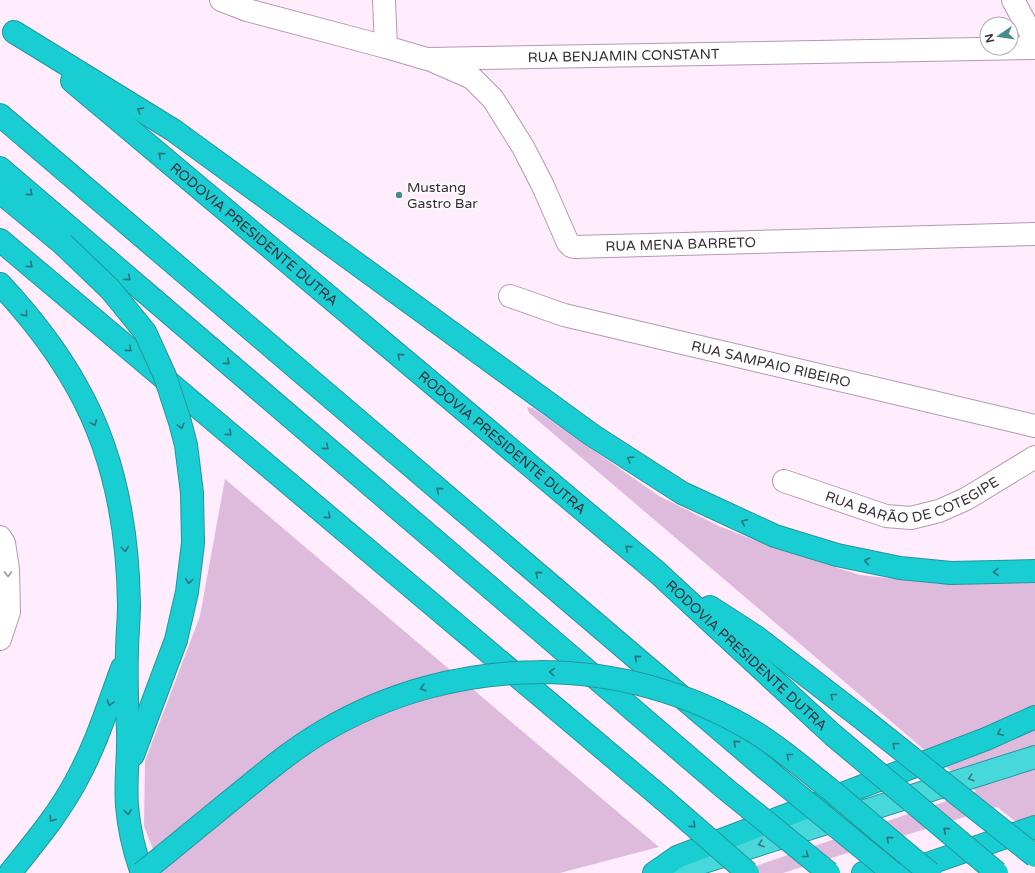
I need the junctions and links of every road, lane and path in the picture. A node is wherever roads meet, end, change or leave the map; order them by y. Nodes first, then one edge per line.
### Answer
1 (220, 0) edge
2 (384, 0) edge
3 (1013, 0) edge
4 (7, 27) edge
5 (1035, 41) edge
6 (386, 46) junction
7 (1035, 48) edge
8 (427, 59) junction
9 (0, 115) edge
10 (0, 168) edge
11 (0, 192) edge
12 (1035, 234) edge
13 (0, 240) edge
14 (0, 284) edge
15 (510, 296) dead end
16 (1035, 426) edge
17 (1035, 457) edge
18 (784, 481) dead end
19 (0, 537) edge
20 (1035, 570) edge
21 (658, 573) junction
22 (0, 639) edge
23 (127, 653) junction
24 (1035, 717) edge
25 (1035, 757) edge
26 (127, 774) junction
27 (1035, 827) edge
28 (996, 841) junction
29 (1035, 856) edge
30 (10, 873) edge
31 (142, 873) edge
32 (654, 873) edge
33 (668, 873) edge
34 (748, 873) edge
35 (829, 873) edge
36 (863, 873) edge
37 (893, 873) edge
38 (901, 873) edge
39 (930, 873) edge
40 (997, 873) edge

1 - 6 street, RUA BENJAMIN CONSTANT
2 - 6 street
3 - 5 street
20 -> 4 highway
21 -> 4 highway, RODOVIA PRESIDENTE DUTRA
6 - 8 street, RUA BENJAMIN CONSTANT
7 - 8 street, RUA BENJAMIN CONSTANT
8 - 12 street, RUA MENA BARRETO
37 -> 9 highway, bridge
10 -> 35 highway, bridge
11 -> 26 highway, bridge
13 -> 34 highway, bridge
14 -> 23 highway
15 - 16 street, RUA SAMPAIO RIBEIRO
17 - 18 street, RUA BARÃO DE COTEGIPE
19 -> 22 street
29 -> 21 highway, bridge
40 -> 21 highway, RODOVIA PRESIDENTE DUTRA, bridge
23 - 26 highway
23 -> 30 highway
24 -> 32 highway
25 -> 33 highway
26 -> 31 highway
27 - 28 highway
28 - 36 highway
28 - 38 highway
39 -> 31 highway, bridge

